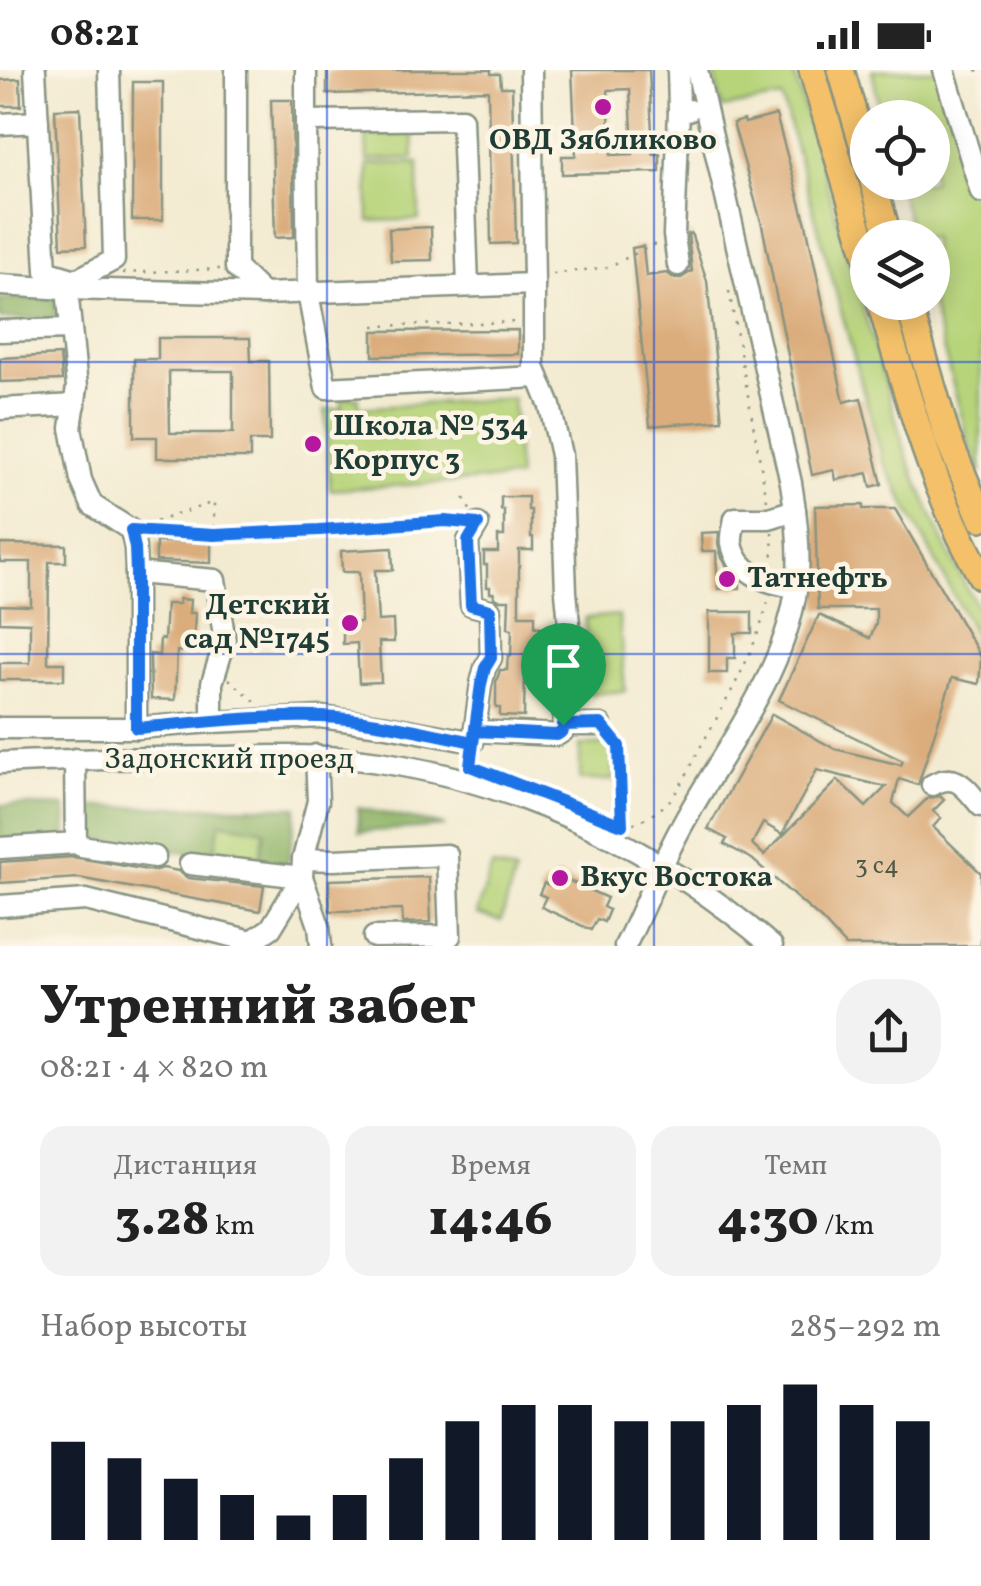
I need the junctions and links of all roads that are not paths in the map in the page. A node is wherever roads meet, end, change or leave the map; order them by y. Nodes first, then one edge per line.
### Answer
1 (35, 70) edge
2 (109, 70) edge
3 (236, 70) edge
4 (306, 70) edge
5 (531, 70) edge
6 (812, 70) edge
7 (840, 70) edge
8 (944, 70) edge
9 (693, 71) edge
10 (850, 104) edge
11 (706, 107) junction
12 (679, 110) junction
13 (306, 121) junction
14 (38, 122) junction
15 (0, 124) edge
16 (981, 192) edge
17 (856, 220) edge
18 (678, 265) dead end
19 (71, 284) junction
20 (534, 284) junction
21 (0, 285) edge
22 (468, 286) junction
23 (308, 293) junction
24 (263, 294) junction
25 (885, 320) edge
26 (913, 320) edge
27 (71, 329) junction
28 (0, 331) edge
29 (538, 377) junction
30 (75, 405) junction
31 (0, 408) edge
32 (795, 510) junction
33 (981, 518) edge
34 (478, 524) road end
35 (136, 573) junction
36 (981, 576) edge
37 (796, 587) junction
38 (212, 722) junction
39 (601, 724) road end
40 (563, 725) junction
41 (0, 728) edge
42 (136, 728) junction
43 (474, 736) junction
44 (316, 756) junction
45 (75, 759) junction
46 (0, 763) edge
47 (467, 780) junction
48 (932, 785) dead end
49 (981, 806) edge
50 (76, 844) junction
51 (0, 848) edge
52 (155, 858) dead end
53 (190, 864) dead end
54 (660, 865) junction
55 (302, 868) junction
56 (0, 906) edge
57 (320, 936) edge
58 (374, 937) dead end
59 (252, 943) edge
60 (335, 946) edge
61 (625, 946) edge
62 (772, 946) edge

1 - 14 street
2 - 19 street
3 - 24 street
4 - 13 street
5 - 20 street
6 - 17 main road
7 - 10 main road
8 - 16 street
9 - 11 street
9 - 12 street
11 - 12 street
11 - 32 street
12 - 18 street
13 - 22 street
13 - 23 street
14 - 15 street
14 - 19 street
19 - 21 street
19 - 24 street
19 - 27 street
20 - 22 street
20 - 29 street
22 - 23 street
23 - 24 street
23 - 29 street
25 - 36 main road
26 - 33 main road
27 - 28 street
27 - 30 street
29 - 40 street
30 - 31 street
30 - 35 street
32 - 37 street
32 - 37 street
34 - 43 street
35 - 38 street
35 - 42 street
37 - 54 street
38 - 42 street
38 - 43 street
39 - 40 street
40 - 43 street
41 - 42 street
43 - 47 street
44 - 45 street, Задонский проезд
44 - 47 street, Задонский проезд
44 - 55 street
45 - 46 street, Задонский проезд
45 - 50 street
47 - 54 street, Задонский проезд
48 - 49 street
50 - 51 street
50 - 52 street
53 - 55 street
54 - 61 street
54 - 62 street, Задонский проезд
55 - 57 street
55 - 58 street
55 - 59 street
56 - 59 street
57 - 60 street

